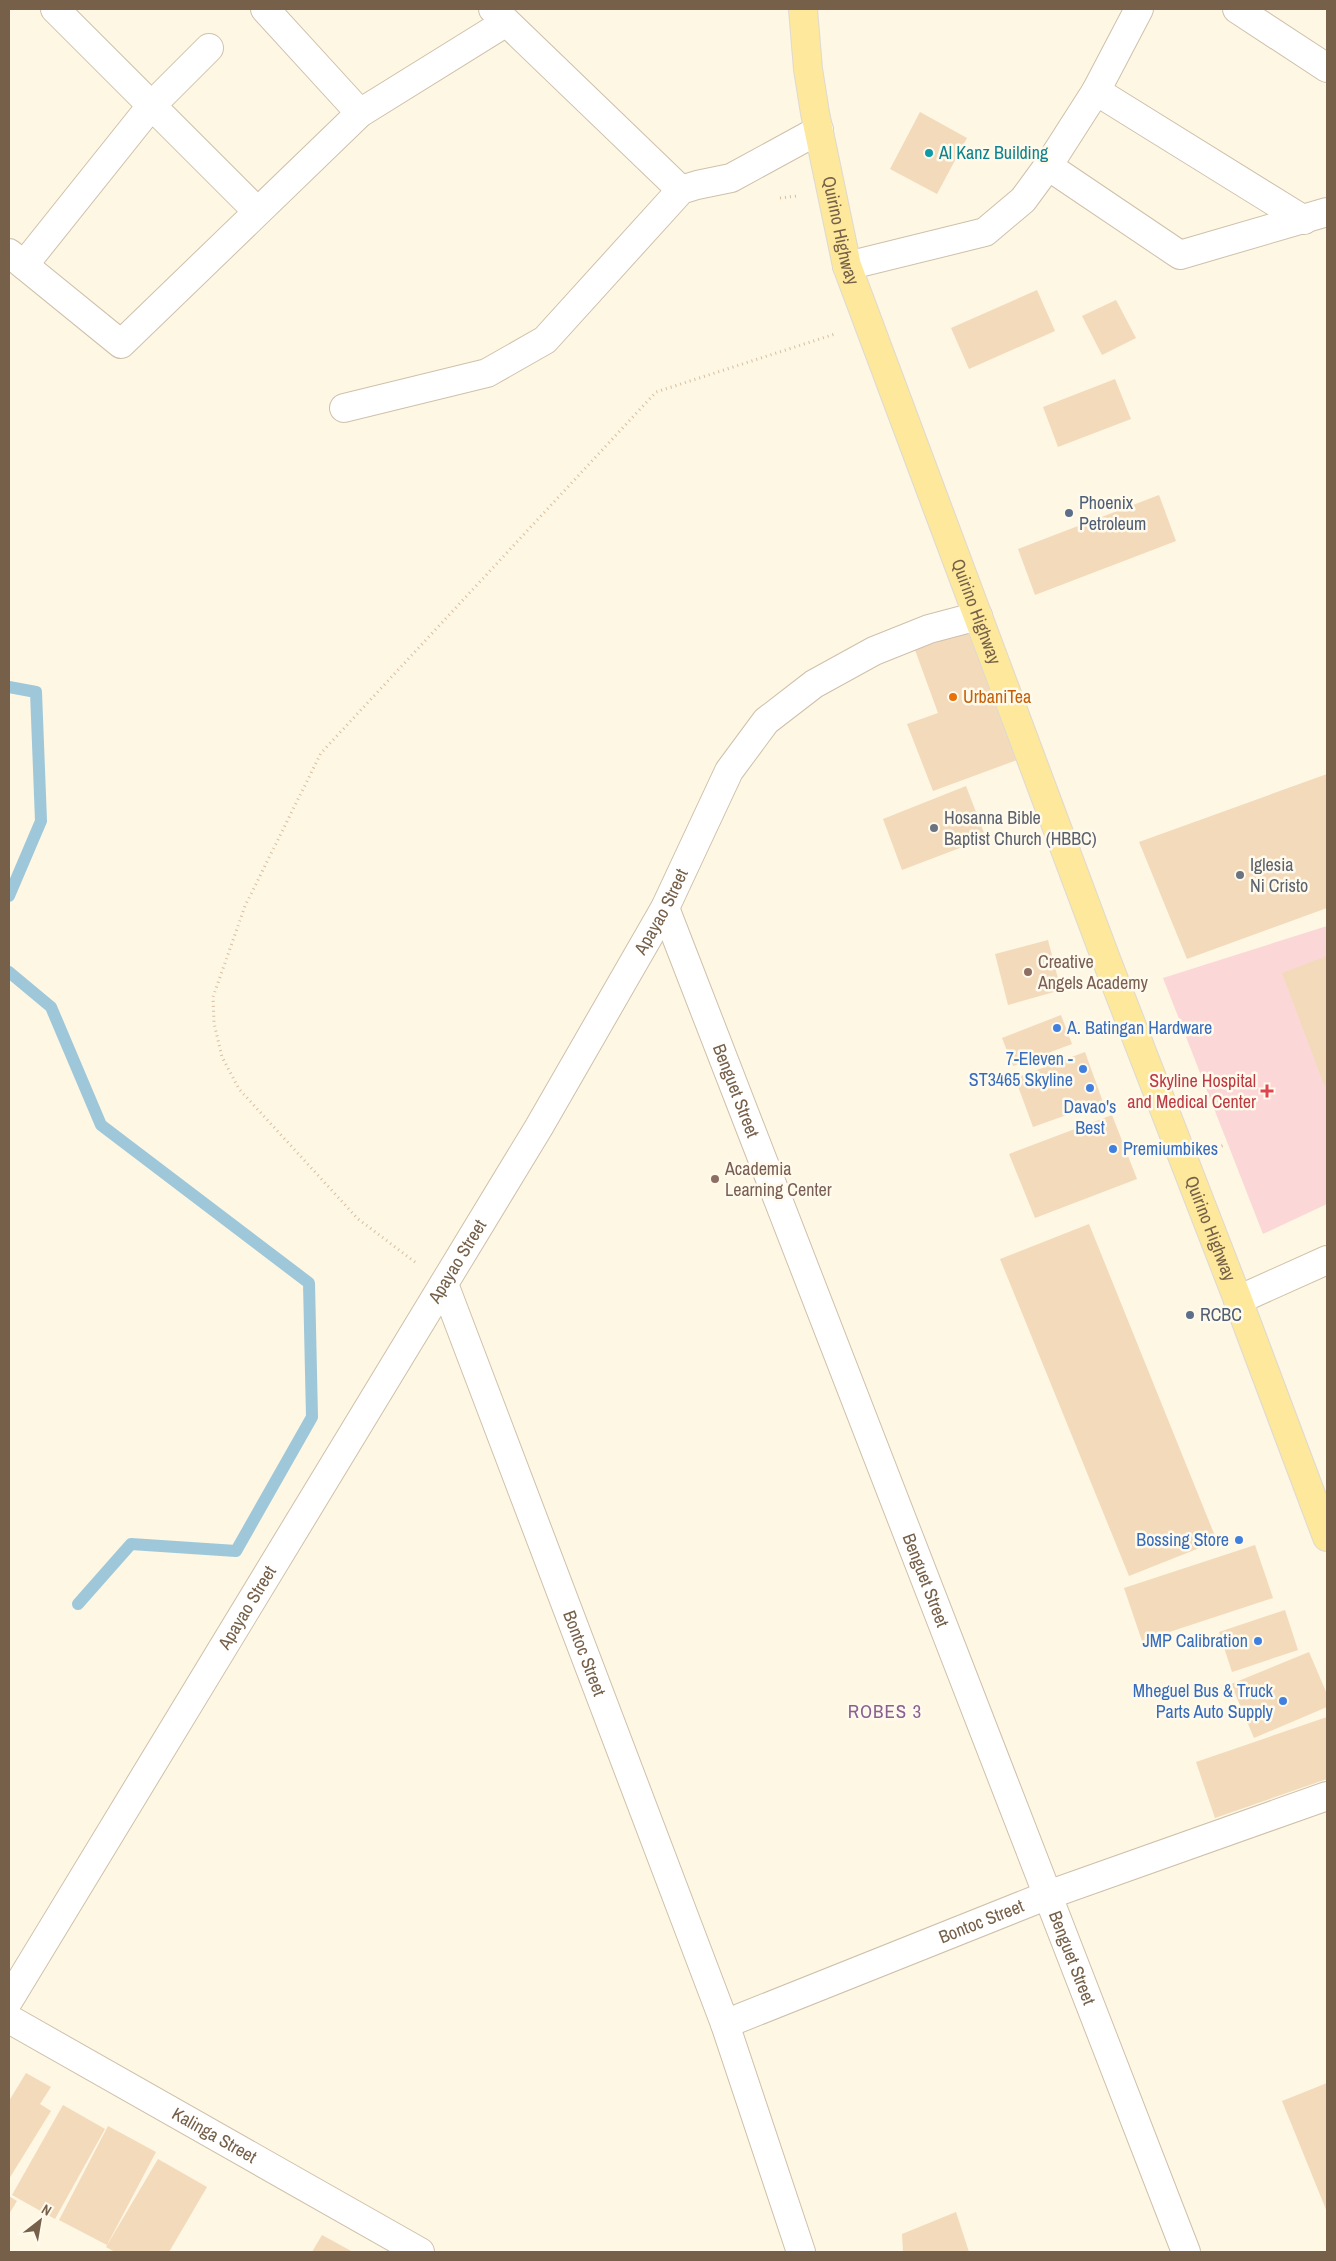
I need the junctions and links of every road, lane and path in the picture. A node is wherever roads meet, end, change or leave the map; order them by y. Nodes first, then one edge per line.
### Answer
1 (55, 9) edge
2 (265, 9) edge
3 (803, 9) edge
4 (1139, 9) edge
5 (1237, 9) edge
6 (498, 16) edge
7 (209, 48) dead end
8 (1327, 68) edge
9 (1096, 91) junction
10 (151, 106) junction
11 (360, 113) junction
12 (819, 130) junction
13 (1048, 166) junction
14 (681, 190) junction
15 (257, 211) junction
16 (1316, 216) edge
17 (16, 259) edge
18 (847, 266) junction
19 (869, 323) junction
20 (344, 408) dead end
21 (978, 616) junction
22 (666, 908) junction
23 (1327, 1260) edge
24 (444, 1284) junction
25 (1238, 1300) junction
26 (1327, 1537) edge
27 (1327, 1796) edge
28 (1048, 1895) junction
29 (9, 2000) edge
30 (9, 2018) edge
31 (724, 2024) junction
32 (420, 2252) edge
33 (801, 2252) edge
34 (1186, 2252) edge

1 - 10 street
2 - 11 street
3 - 12 main road, Quirino Highway
4 - 9 street
5 - 8 street
6 - 11 street
6 - 14 street
7 - 10 street
9 - 13 street
9 - 16 street
10 - 15 street
10 - 17 street
11 - 15 street
12 - 14 street
12 - 18 main road, Quirino Highway
13 - 16 street
13 - 18 street
14 - 20 street
15 - 17 street
18 - 19 main road, Quirino Highway
19 - 21 main road, Quirino Highway
19 - 24 path
21 - 22 street, Apayao Street
21 - 25 main road, Quirino Highway
22 - 24 street, Apayao Street
22 - 28 street, Benguet Street
23 - 25 street
24 - 29 street, Apayao Street
24 - 31 street, Bontoc Street
25 - 26 main road, Quirino Highway
27 - 28 street, Bontoc Street
28 - 31 street, Bontoc Street
28 - 34 street, Benguet Street
30 - 32 street, Kalinga Street
31 - 33 street, Bontoc Street

